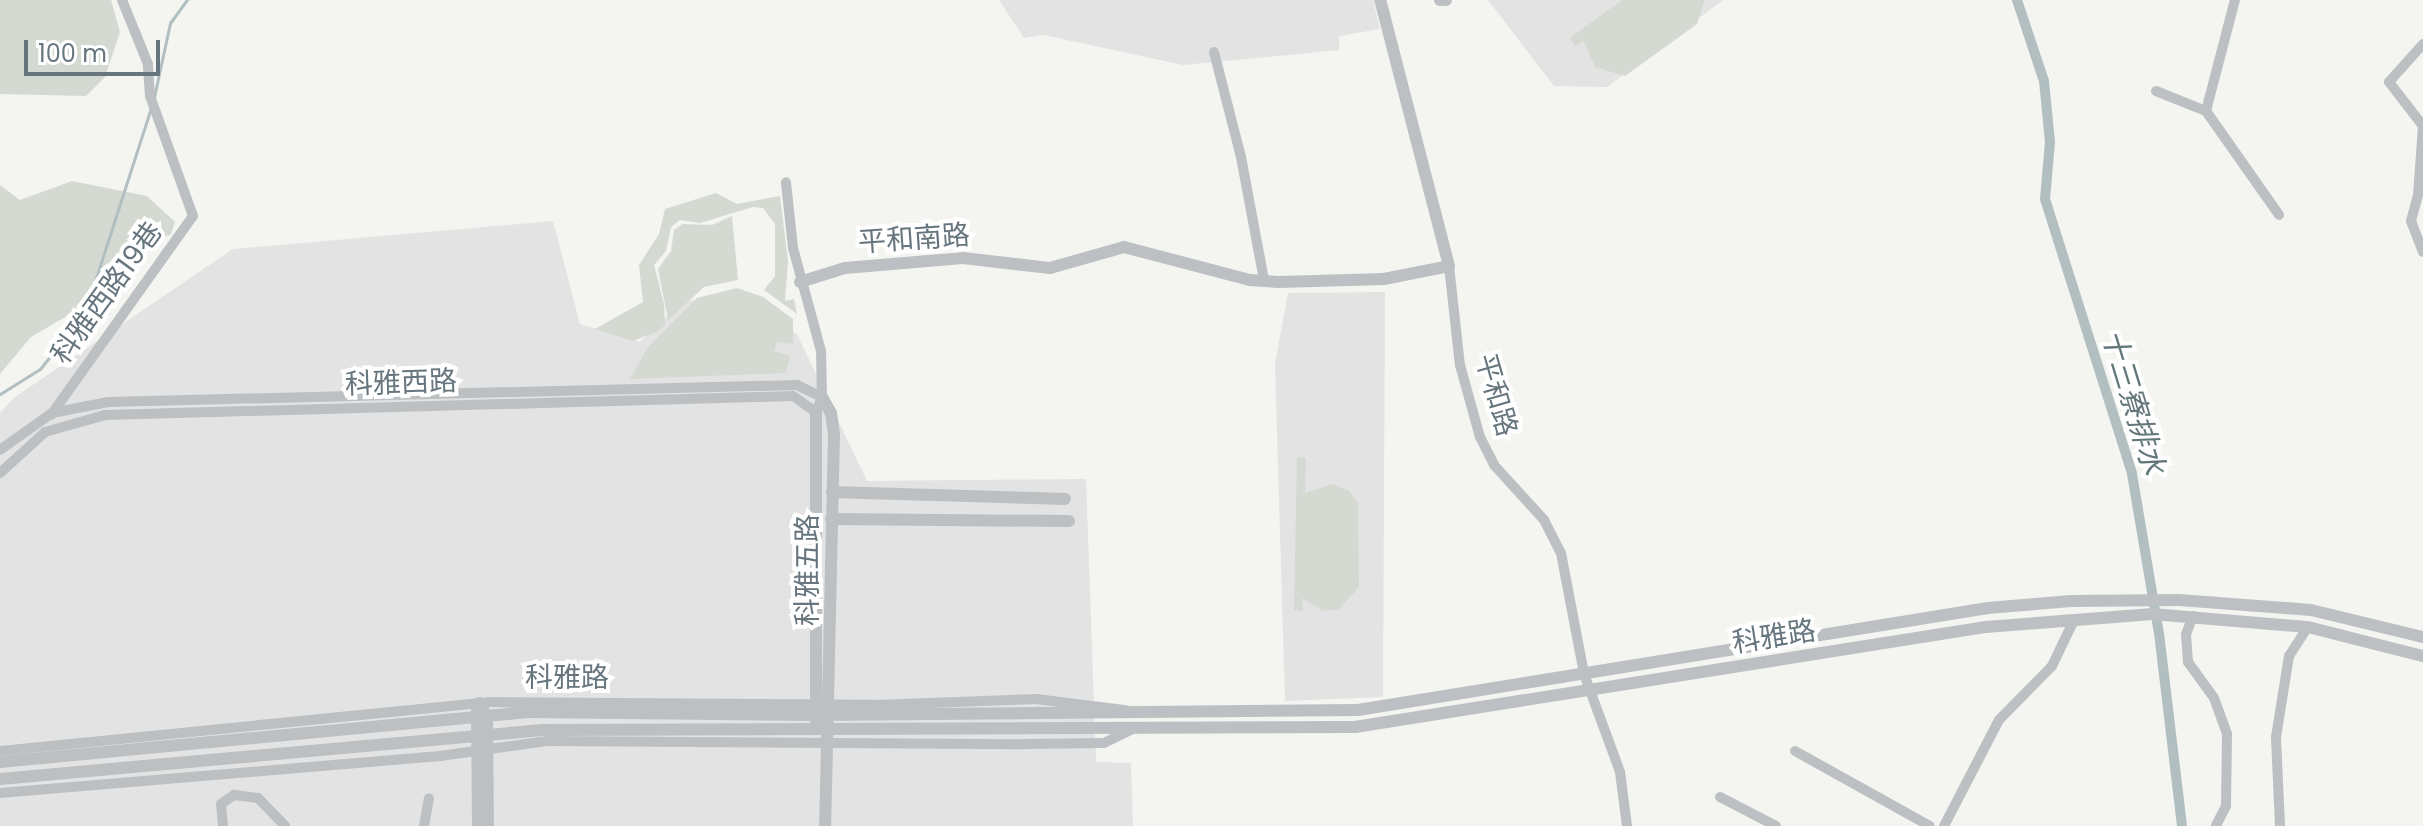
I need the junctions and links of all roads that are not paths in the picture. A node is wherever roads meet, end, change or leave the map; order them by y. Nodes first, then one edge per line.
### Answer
1 (122, 0) edge
2 (1380, 0) edge
3 (1440, 0) edge
4 (1446, 0) edge
5 (2235, 0) edge
6 (2423, 44) edge
7 (1214, 52) dead end
8 (2156, 91) dead end
9 (2206, 111) junction
10 (2423, 126) edge
11 (2422, 164) edge
12 (786, 182) dead end
13 (2279, 215) dead end
14 (2423, 252) edge
15 (1449, 266) junction
16 (1264, 280) junction
17 (800, 282) junction
18 (822, 397) junction
19 (816, 412) junction
20 (52, 413) junction
21 (45, 432) junction
22 (0, 450) edge
23 (0, 473) edge
24 (832, 492) junction
25 (1065, 499) dead end
26 (831, 519) junction
27 (1069, 521) dead end
28 (2193, 616) junction
29 (2074, 620) junction
30 (2308, 627) junction
31 (2423, 637) edge
32 (2423, 656) edge
33 (1584, 674) junction
34 (1590, 690) junction
35 (479, 703) junction
36 (823, 716) junction
37 (481, 717) junction
38 (1131, 730) junction
39 (482, 742) junction
40 (824, 745) junction
41 (0, 751) edge
42 (1795, 751) dead end
43 (0, 762) edge
44 (0, 779) edge
45 (0, 793) edge
46 (1720, 797) dead end
47 (429, 798) dead end
48 (223, 826) edge
49 (285, 826) edge
50 (424, 826) edge
51 (478, 826) edge
52 (488, 826) edge
53 (825, 826) edge
54 (1627, 826) edge
55 (1776, 826) edge
56 (1930, 826) edge
57 (1944, 826) edge
58 (2216, 826) edge
59 (2280, 826) edge

1 - 20 street, 科雅西路19巷
2 - 15 street, 平和路
3 - 4 street
5 - 9 street
6 - 10 street
7 - 16 street
8 - 9 street
9 - 13 street
10 - 11 street
11 - 14 street
12 - 17 street
15 - 16 street, 平和南路
15 - 33 street, 平和路
16 - 17 street, 平和南路
17 - 18 street
18 - 19 street
18 - 20 street, 科雅西路
18 - 24 street, 科雅五路
19 - 21 street, 科雅西路
19 - 36 street, 科雅五路
20 - 21 street, 科雅西路19巷
20 - 22 street, 科雅西路
21 - 23 street, 科雅西路
24 - 25 street
24 - 26 street, 科雅五路
26 - 27 street
26 - 36 street, 科雅五路
28 - 29 street, 科雅路
28 - 30 street, 科雅路
28 - 58 street
29 - 34 street, 科雅路
29 - 57 street
30 - 32 street, 科雅路
30 - 59 street
31 - 33 street, 科雅路
33 - 34 street, 平和路
33 - 36 street, 科雅路
34 - 38 street, 科雅路
34 - 54 street, 平和路
35 - 36 street, 科雅路
35 - 37 street
35 - 41 street, 科雅路
36 - 37 street, 科雅路
36 - 38 street, 科雅路
36 - 39 street, 科雅路
36 - 40 street, 科雅五路
37 - 39 street
37 - 43 street, 科雅路
38 - 40 street, 科雅路
39 - 40 street, 科雅路
39 - 44 street, 科雅路
39 - 45 street, 科雅路
39 - 51 street
39 - 52 street
40 - 53 street, 科雅五路
42 - 56 street
46 - 55 street
47 - 50 street
48 - 49 street

